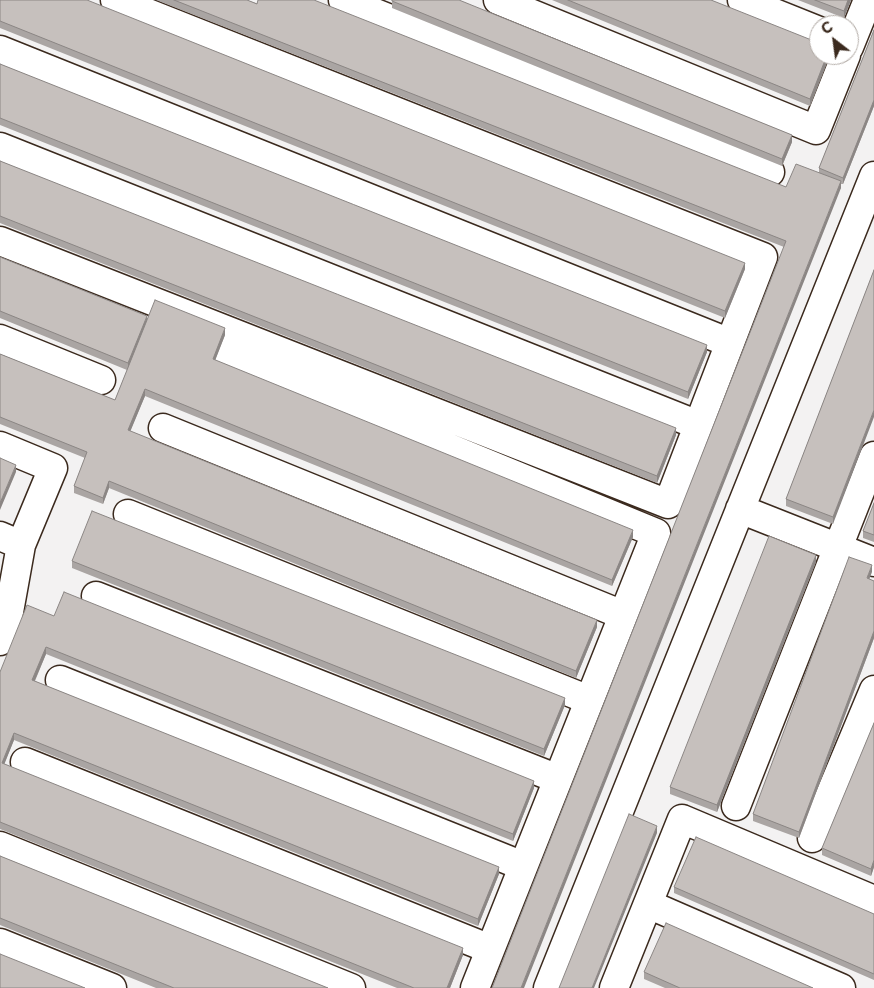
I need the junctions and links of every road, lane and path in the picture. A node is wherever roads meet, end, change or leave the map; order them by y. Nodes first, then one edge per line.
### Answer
1 (115, 0) edge
2 (498, 0) edge
3 (742, 0) edge
4 (868, 0) edge
5 (361, 3) edge
6 (859, 22) edge
7 (809, 27) edge
8 (0, 50) edge
9 (842, 65) edge
10 (0, 147) edge
11 (770, 172) dead end
12 (874, 176) edge
13 (866, 220) edge
14 (0, 241) edge
15 (0, 339) edge
16 (730, 342) junction
17 (223, 355) dead end
18 (101, 380) dead end
19 (698, 425) junction
20 (163, 428) dead end
21 (0, 446) edge
22 (874, 456) edge
23 (740, 509) junction
24 (128, 514) dead end
25 (11, 541) edge
26 (839, 548) junction
27 (874, 562) edge
28 (96, 596) dead end
29 (623, 615) junction
30 (0, 641) edge
31 (60, 680) dead end
32 (874, 690) edge
33 (589, 700) junction
34 (24, 762) dead end
35 (558, 779) junction
36 (736, 806) dead end
37 (812, 838) dead end
38 (0, 846) edge
39 (523, 866) junction
40 (874, 900) edge
41 (648, 904) junction
42 (0, 943) edge
43 (490, 949) junction
44 (112, 988) edge
45 (351, 988) edge
46 (475, 988) edge
47 (548, 988) edge
48 (614, 988) edge
49 (841, 988) edge

1 - 16 lane
2 - 9 lane
3 - 7 lane
4 - 6 lane
5 - 11 lane
8 - 16 lane
10 - 19 lane
12 - 13 lane
13 - 23 lane
14 - 19 lane
15 - 18 lane
16 - 19 lane
17 - 29 lane
20 - 29 lane
21 - 25 lane
22 - 26 lane
23 - 26 lane
23 - 47 lane
24 - 33 lane
25 - 30 lane
26 - 27 lane
26 - 36 lane
28 - 35 lane
29 - 33 lane
31 - 39 lane
32 - 37 lane
33 - 35 lane
34 - 43 lane
35 - 39 lane
38 - 45 lane
39 - 43 lane
40 - 41 lane
41 - 48 lane
41 - 49 lane
42 - 44 lane
43 - 46 lane

